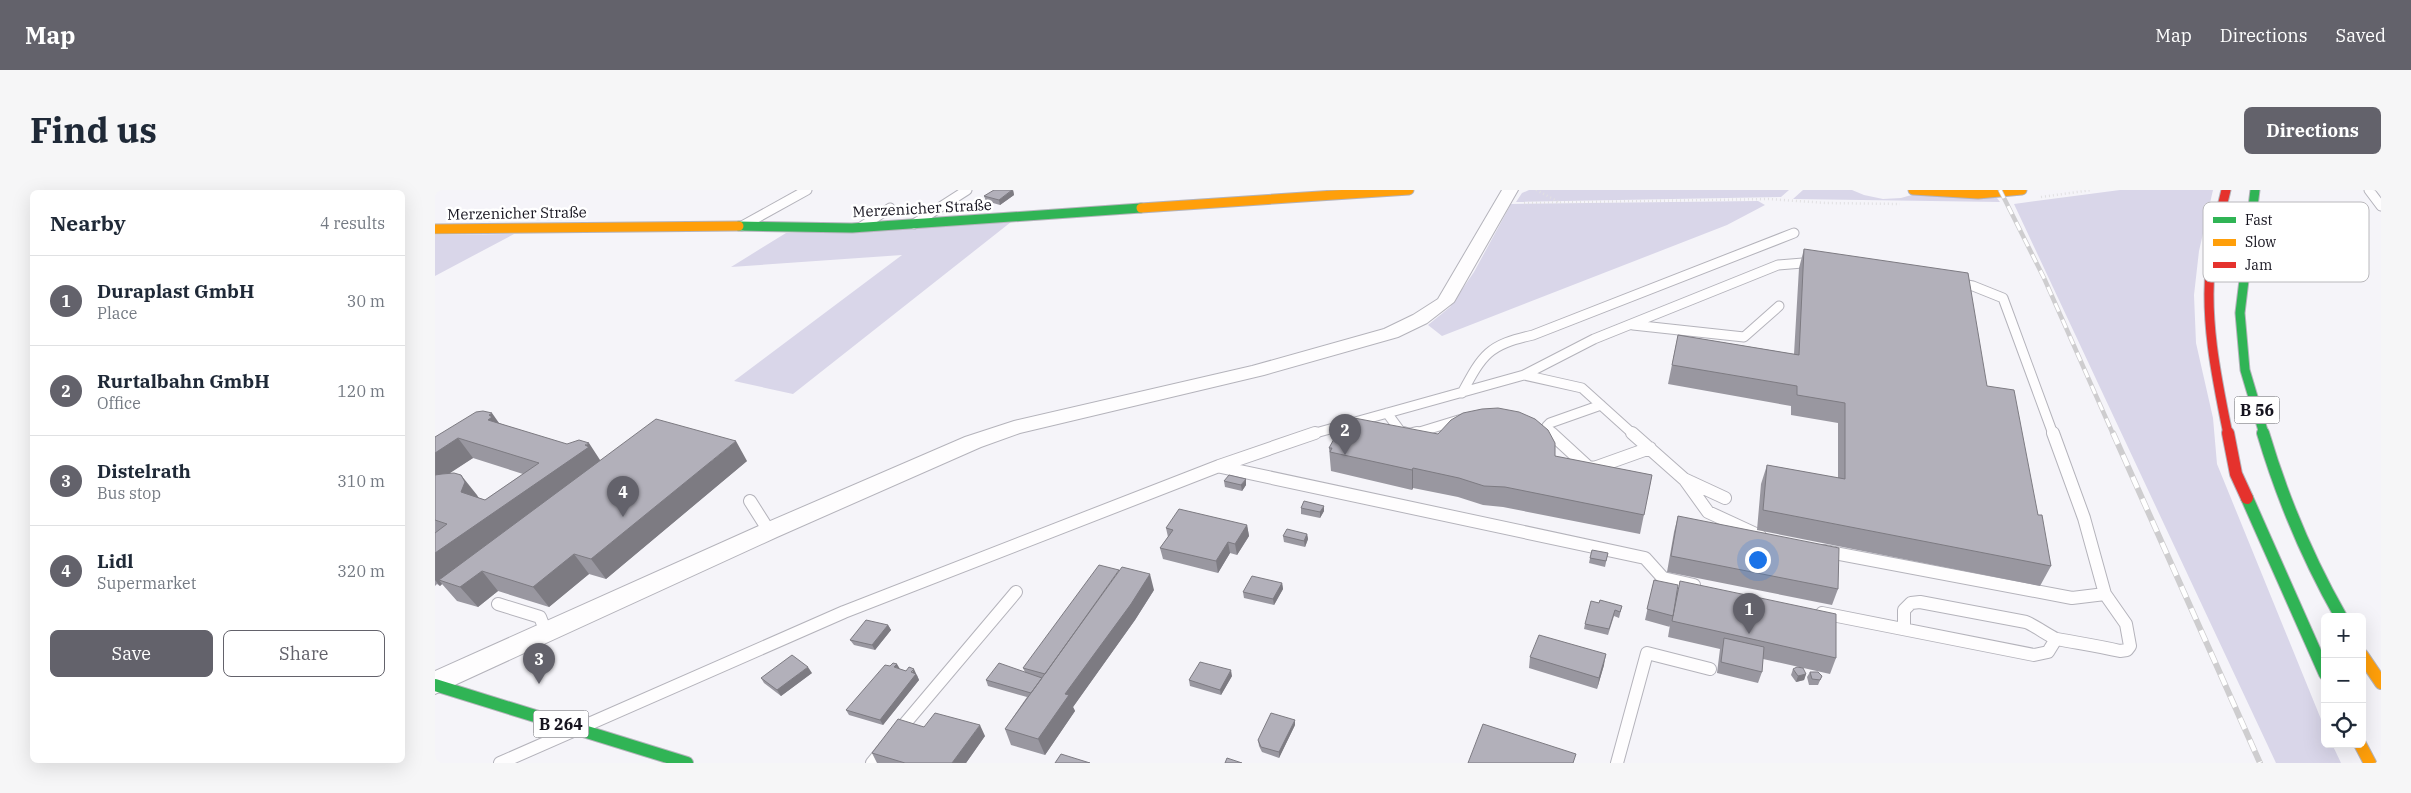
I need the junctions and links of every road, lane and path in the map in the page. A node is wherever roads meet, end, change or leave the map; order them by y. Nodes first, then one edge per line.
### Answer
1 (807, 190) edge
2 (967, 190) edge
3 (1409, 190) edge
4 (1536, 190) edge
5 (1913, 190) edge
6 (2022, 190) edge
7 (2093, 190) edge
8 (2369, 190) edge
9 (1507, 197) edge
10 (2039, 197) dead end
11 (1559, 202) junction
12 (1901, 204) dead end
13 (2381, 206) edge
14 (890, 208) dead end
15 (914, 224) junction
16 (742, 226) junction
17 (861, 227) junction
18 (435, 229) edge
19 (1794, 233) dead end
20 (1821, 258) edge
21 (1959, 274) edge
22 (1945, 281) edge
23 (2210, 282) edge
24 (2244, 282) edge
25 (2003, 298) junction
26 (1779, 306) dead end
27 (1631, 324) junction
28 (1524, 376) junction
29 (1462, 393) junction
30 (1601, 405) junction
31 (1387, 413) junction
32 (1472, 417) edge
33 (1650, 448) junction
34 (1219, 466) junction
35 (1684, 479) junction
36 (1725, 498) dead end
37 (750, 501) dead end
38 (769, 531) junction
39 (1769, 540) edge
40 (1808, 548) edge
41 (1703, 587) edge
42 (1016, 592) dead end
43 (2105, 594) junction
44 (498, 604) dead end
45 (1809, 610) edge
46 (2339, 613) edge
47 (1904, 629) junction
48 (546, 632) junction
49 (2056, 640) junction
50 (2364, 658) edge
51 (2321, 665) edge
52 (1710, 669) dead end
53 (2381, 683) edge
54 (435, 684) edge
55 (577, 729) junction
56 (2363, 748) edge
57 (646, 750) junction
58 (499, 763) edge
59 (631, 763) edge
60 (687, 763) edge
61 (872, 763) edge
62 (1617, 763) edge
63 (2370, 763) edge

1 - 16 lane
2 - 15 lane
3 - 15 main road, Merzenicher Straße
4 - 11 path
5 - 6 main road
7 - 10 path
8 - 13 lane
9 - 11 path
9 - 38 street
11 - 12 path
14 - 17 lane
15 - 17 main road, Merzenicher Straße
16 - 17 main road, Merzenicher Straße
16 - 18 main road, Merzenicher Straße
19 - 29 lane
20 - 27 lane
21 - 25 lane
22 - 25 lane
23 - 51 main road, B 56
24 - 46 main road, B 56
25 - 43 lane
26 - 27 lane
27 - 28 lane
28 - 29 lane
28 - 30 lane
29 - 31 lane
30 - 33 lane
30 - 33 lane
31 - 32 lane
31 - 34 lane
33 - 35 lane
34 - 41 lane
34 - 55 lane
35 - 36 lane
35 - 39 lane
37 - 38 lane
38 - 48 street
40 - 43 lane
42 - 61 lane
43 - 49 lane
44 - 48 lane
45 - 47 lane
47 - 49 lane
47 - 49 lane
48 - 54 street
50 - 53 main road
52 - 62 lane
54 - 55 main road, B 264
55 - 57 main road, B 264
55 - 58 lane
56 - 63 main road
57 - 59 lane
57 - 60 main road, B 264

